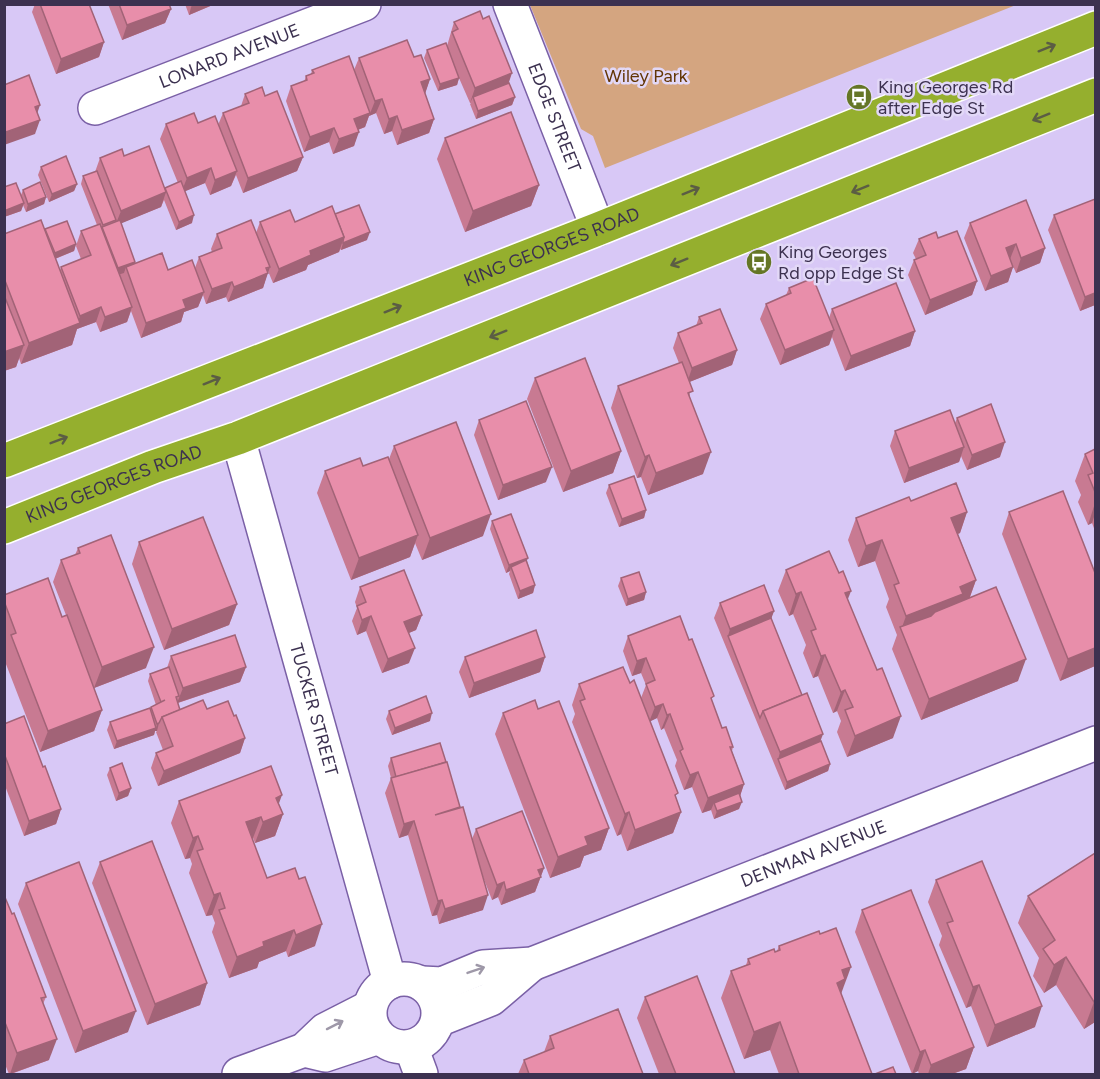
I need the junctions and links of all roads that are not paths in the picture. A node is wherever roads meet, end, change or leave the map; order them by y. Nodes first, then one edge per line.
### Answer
1 (364, 4) edge
2 (510, 4) edge
3 (1095, 28) edge
4 (1095, 95) edge
5 (95, 108) dead end
6 (598, 229) junction
7 (238, 438) junction
8 (4, 461) edge
9 (4, 527) edge
10 (1095, 743) edge
11 (532, 964) junction
12 (406, 983) junction
13 (370, 1006) junction
14 (438, 1020) junction
15 (380, 1037) junction
16 (304, 1050) junction
17 (416, 1061) edge
18 (239, 1074) edge

1 - 5 street, LONARD AVENUE
2 - 6 street, EDGE STREET
6 -> 3 highway, KING GEORGES ROAD
4 -> 7 highway, KING GEORGES ROAD
8 -> 6 highway, KING GEORGES ROAD
7 - 9 highway, KING GEORGES ROAD
7 - 12 street, TUCKER STREET
10 - 11 street, DENMAN AVENUE
12 -> 11 street, DENMAN AVENUE
11 - 14 street, DENMAN AVENUE
12 - 13 street
12 - 14 street
13 - 15 street
16 -> 13 street
14 - 17 street
15 - 16 street
15 - 17 street
16 - 18 street

